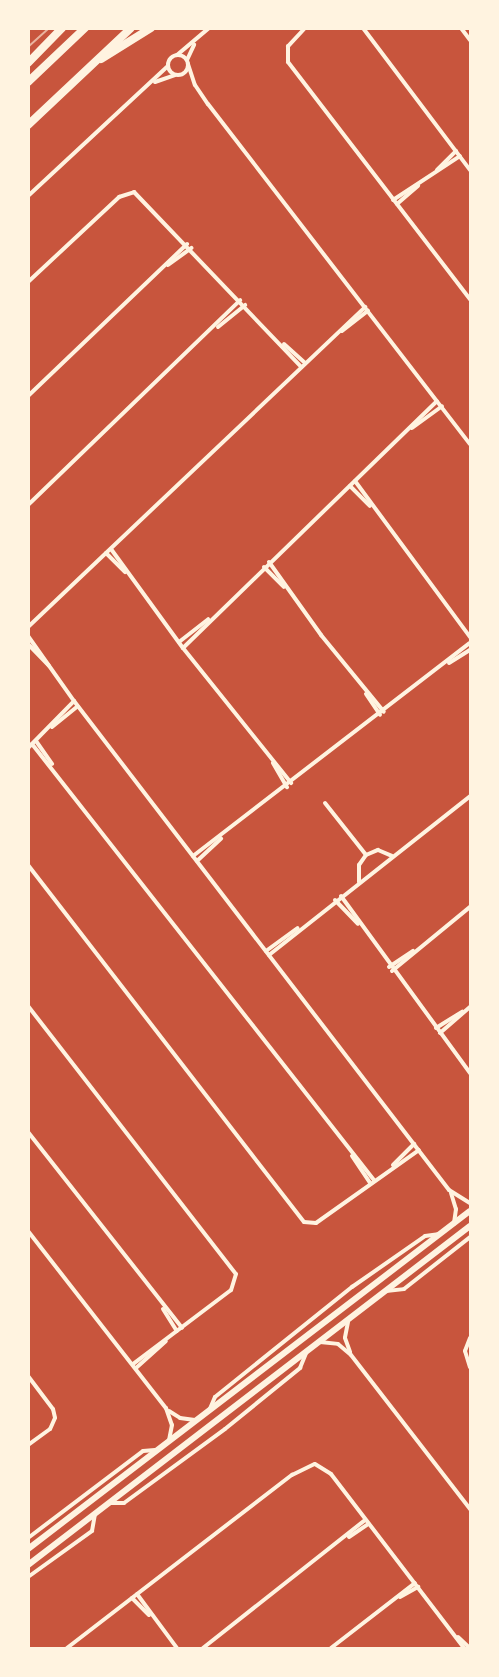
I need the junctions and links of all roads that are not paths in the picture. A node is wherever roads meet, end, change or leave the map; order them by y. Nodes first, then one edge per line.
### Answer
1 (62, 28) edge
2 (85, 28) edge
3 (131, 28) edge
4 (151, 28) edge
5 (209, 28) edge
6 (304, 28) edge
7 (363, 28) edge
8 (461, 28) edge
9 (471, 40) edge
10 (195, 42) junction
11 (176, 55) junction
12 (97, 61) junction
13 (187, 62) junction
14 (28, 63) edge
15 (168, 66) junction
16 (177, 75) junction
17 (28, 82) edge
18 (152, 84) junction
19 (195, 85) junction
20 (28, 125) edge
21 (456, 151) junction
22 (460, 156) junction
23 (471, 170) edge
24 (432, 175) junction
25 (421, 183) junction
26 (28, 196) edge
27 (393, 200) junction
28 (397, 204) junction
29 (189, 246) junction
30 (28, 282) edge
31 (471, 299) edge
32 (240, 300) junction
33 (245, 305) junction
34 (367, 309) junction
35 (215, 329) junction
36 (278, 340) junction
37 (305, 363) junction
38 (301, 367) junction
39 (28, 396) edge
40 (437, 401) junction
41 (442, 406) junction
42 (409, 430) junction
43 (471, 444) edge
44 (355, 481) junction
45 (350, 486) junction
46 (28, 505) edge
47 (373, 509) junction
48 (111, 549) junction
49 (106, 553) junction
50 (269, 562) junction
51 (264, 567) junction
52 (130, 576) junction
53 (289, 591) junction
54 (211, 618) junction
55 (28, 627) edge
56 (28, 636) edge
57 (471, 638) edge
58 (178, 642) junction
59 (471, 643) edge
60 (28, 644) edge
61 (183, 648) junction
62 (471, 650) edge
63 (446, 665) junction
64 (52, 668) junction
65 (74, 701) junction
66 (78, 706) junction
67 (382, 714) junction
68 (49, 729) junction
69 (36, 741) junction
70 (30, 746) edge
71 (54, 768) junction
72 (290, 785) junction
73 (471, 796) edge
74 (325, 803) dead end
75 (224, 836) junction
76 (366, 855) junction
77 (193, 856) junction
78 (392, 856) junction
79 (197, 861) junction
80 (28, 865) edge
81 (359, 882) junction
82 (340, 896) junction
83 (336, 900) junction
84 (471, 907) edge
85 (360, 927) junction
86 (267, 953) junction
87 (391, 969) junction
88 (28, 1006) edge
89 (471, 1007) edge
90 (466, 1010) junction
91 (436, 1028) junction
92 (440, 1033) junction
93 (471, 1073) edge
94 (28, 1132) edge
95 (414, 1144) junction
96 (419, 1150) junction
97 (390, 1168) junction
98 (372, 1181) junction
99 (449, 1190) junction
100 (471, 1203) edge
101 (471, 1211) edge
102 (454, 1224) junction
103 (471, 1226) edge
104 (28, 1232) edge
105 (441, 1233) junction
106 (471, 1237) edge
107 (386, 1291) junction
108 (348, 1320) junction
109 (180, 1329) junction
110 (471, 1338) edge
111 (320, 1342) junction
112 (306, 1351) junction
113 (351, 1355) junction
114 (134, 1366) junction
115 (471, 1367) edge
116 (28, 1376) edge
117 (166, 1408) junction
118 (209, 1411) junction
119 (198, 1420) junction
120 (169, 1442) junction
121 (28, 1445) edge
122 (159, 1450) junction
123 (109, 1503) junction
124 (471, 1509) edge
125 (95, 1514) junction
126 (367, 1522) junction
127 (28, 1538) edge
128 (28, 1549) edge
129 (28, 1564) edge
130 (28, 1577) edge
131 (416, 1585) junction
132 (137, 1594) junction
133 (132, 1598) junction
134 (152, 1618) junction
135 (455, 1634) junction
136 (67, 1648) edge
137 (175, 1648) edge
138 (203, 1648) edge
139 (331, 1648) edge
140 (464, 1648) edge
141 (470, 1648) edge

1 - 14 highway
2 - 17 highway
3 - 12 highway
4 - 12 highway
5 - 10 street
6 - 27 street
7 - 21 street
8 - 9 street
10 - 11 street
10 - 13 street
11 - 13 street
11 - 15 street
12 - 20 highway
13 - 16 street
13 - 19 street
15 - 16 street
15 - 18 street
16 - 18 street
16 - 19 street
18 - 26 street
19 - 34 street
21 - 22 street
21 - 24 street
22 - 23 street
22 - 24 street
24 - 25 street
25 - 27 street
25 - 28 street
27 - 28 street
28 - 31 street
29 - 30 street
29 - 32 street
29 - 39 street
32 - 33 street
32 - 35 street
33 - 35 street
33 - 36 street
34 - 37 street
34 - 40 street
35 - 46 street
36 - 37 street
36 - 38 street
37 - 38 street
38 - 48 street
40 - 41 street
40 - 42 street
41 - 42 street
41 - 43 street
42 - 44 street
44 - 45 street
44 - 47 street
45 - 47 street
45 - 50 street
47 - 57 street
48 - 49 street
48 - 52 street
49 - 52 street
49 - 55 street
50 - 51 street
50 - 53 street
51 - 53 street
51 - 54 street
52 - 58 street
53 - 67 street
54 - 58 street
54 - 61 street
56 - 64 street
58 - 61 street
59 - 63 street
60 - 64 street
61 - 72 street
62 - 63 street
63 - 67 street
64 - 65 street
65 - 66 street
65 - 68 street
66 - 68 street
66 - 77 street
67 - 72 street
68 - 69 street
69 - 70 street
69 - 71 street
70 - 71 street
71 - 98 street
72 - 75 street
73 - 78 street
74 - 76 street
75 - 77 street
75 - 79 street
76 - 78 street
76 - 81 street
77 - 79 street
78 - 81 street
79 - 86 street
80 - 98 street
81 - 82 street
82 - 83 street
82 - 85 street
83 - 85 street
83 - 86 street
84 - 87 street
85 - 87 street
86 - 95 street
87 - 91 street
88 - 109 street
89 - 90 street
90 - 91 street
90 - 92 street
91 - 92 street
92 - 93 street
94 - 109 street
95 - 96 street
95 - 97 street
96 - 97 street
96 - 99 street
97 - 98 street
99 - 100 street
99 - 102 street
101 - 102 main road
102 - 105 main road
103 - 107 main road
104 - 114 street
105 - 118 main road
105 - 118 street
106 - 107 street
107 - 108 main road
108 - 111 main road
108 - 113 street
109 - 114 street
110 - 115 street
111 - 112 main road
111 - 113 street
112 - 123 main road
112 - 123 street
113 - 124 street
114 - 117 street
116 - 121 street
117 - 119 street
117 - 120 street
118 - 119 main road
119 - 120 main road
120 - 122 main road
122 - 127 street
122 - 128 main road
123 - 125 main road
125 - 129 main road
125 - 130 street
126 - 131 street
126 - 132 street
126 - 138 street
131 - 135 street
131 - 139 street
132 - 133 street
132 - 134 street
133 - 134 street
133 - 136 street
134 - 137 street
135 - 140 street
135 - 141 street

